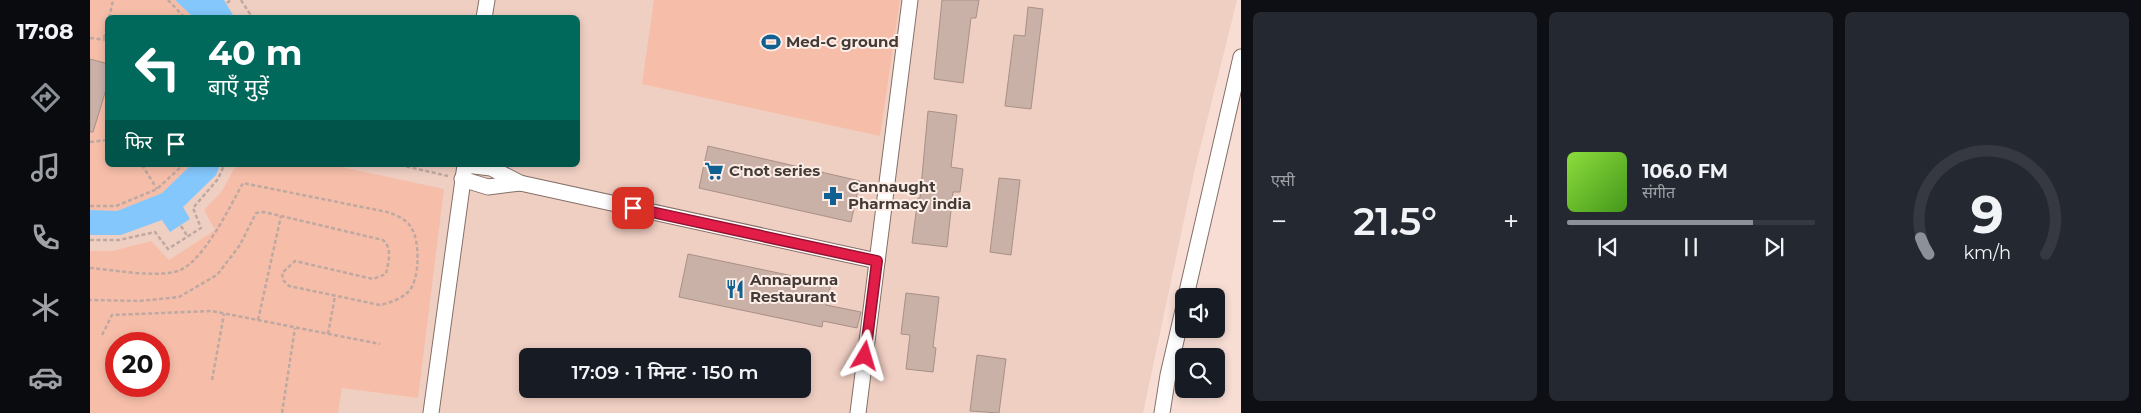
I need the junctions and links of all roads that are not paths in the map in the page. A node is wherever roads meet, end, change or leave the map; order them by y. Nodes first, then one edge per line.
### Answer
1 (486, 0) edge
2 (910, 0) edge
3 (484, 15) edge
4 (1241, 57) edge
5 (464, 170) edge
6 (877, 261) junction
7 (1188, 288) edge
8 (1177, 338) edge
9 (432, 413) edge
10 (858, 413) edge
11 (1162, 413) edge

1 - 3 street
2 - 6 street
4 - 7 street
5 - 6 street
5 - 9 street
6 - 10 street
8 - 11 street

